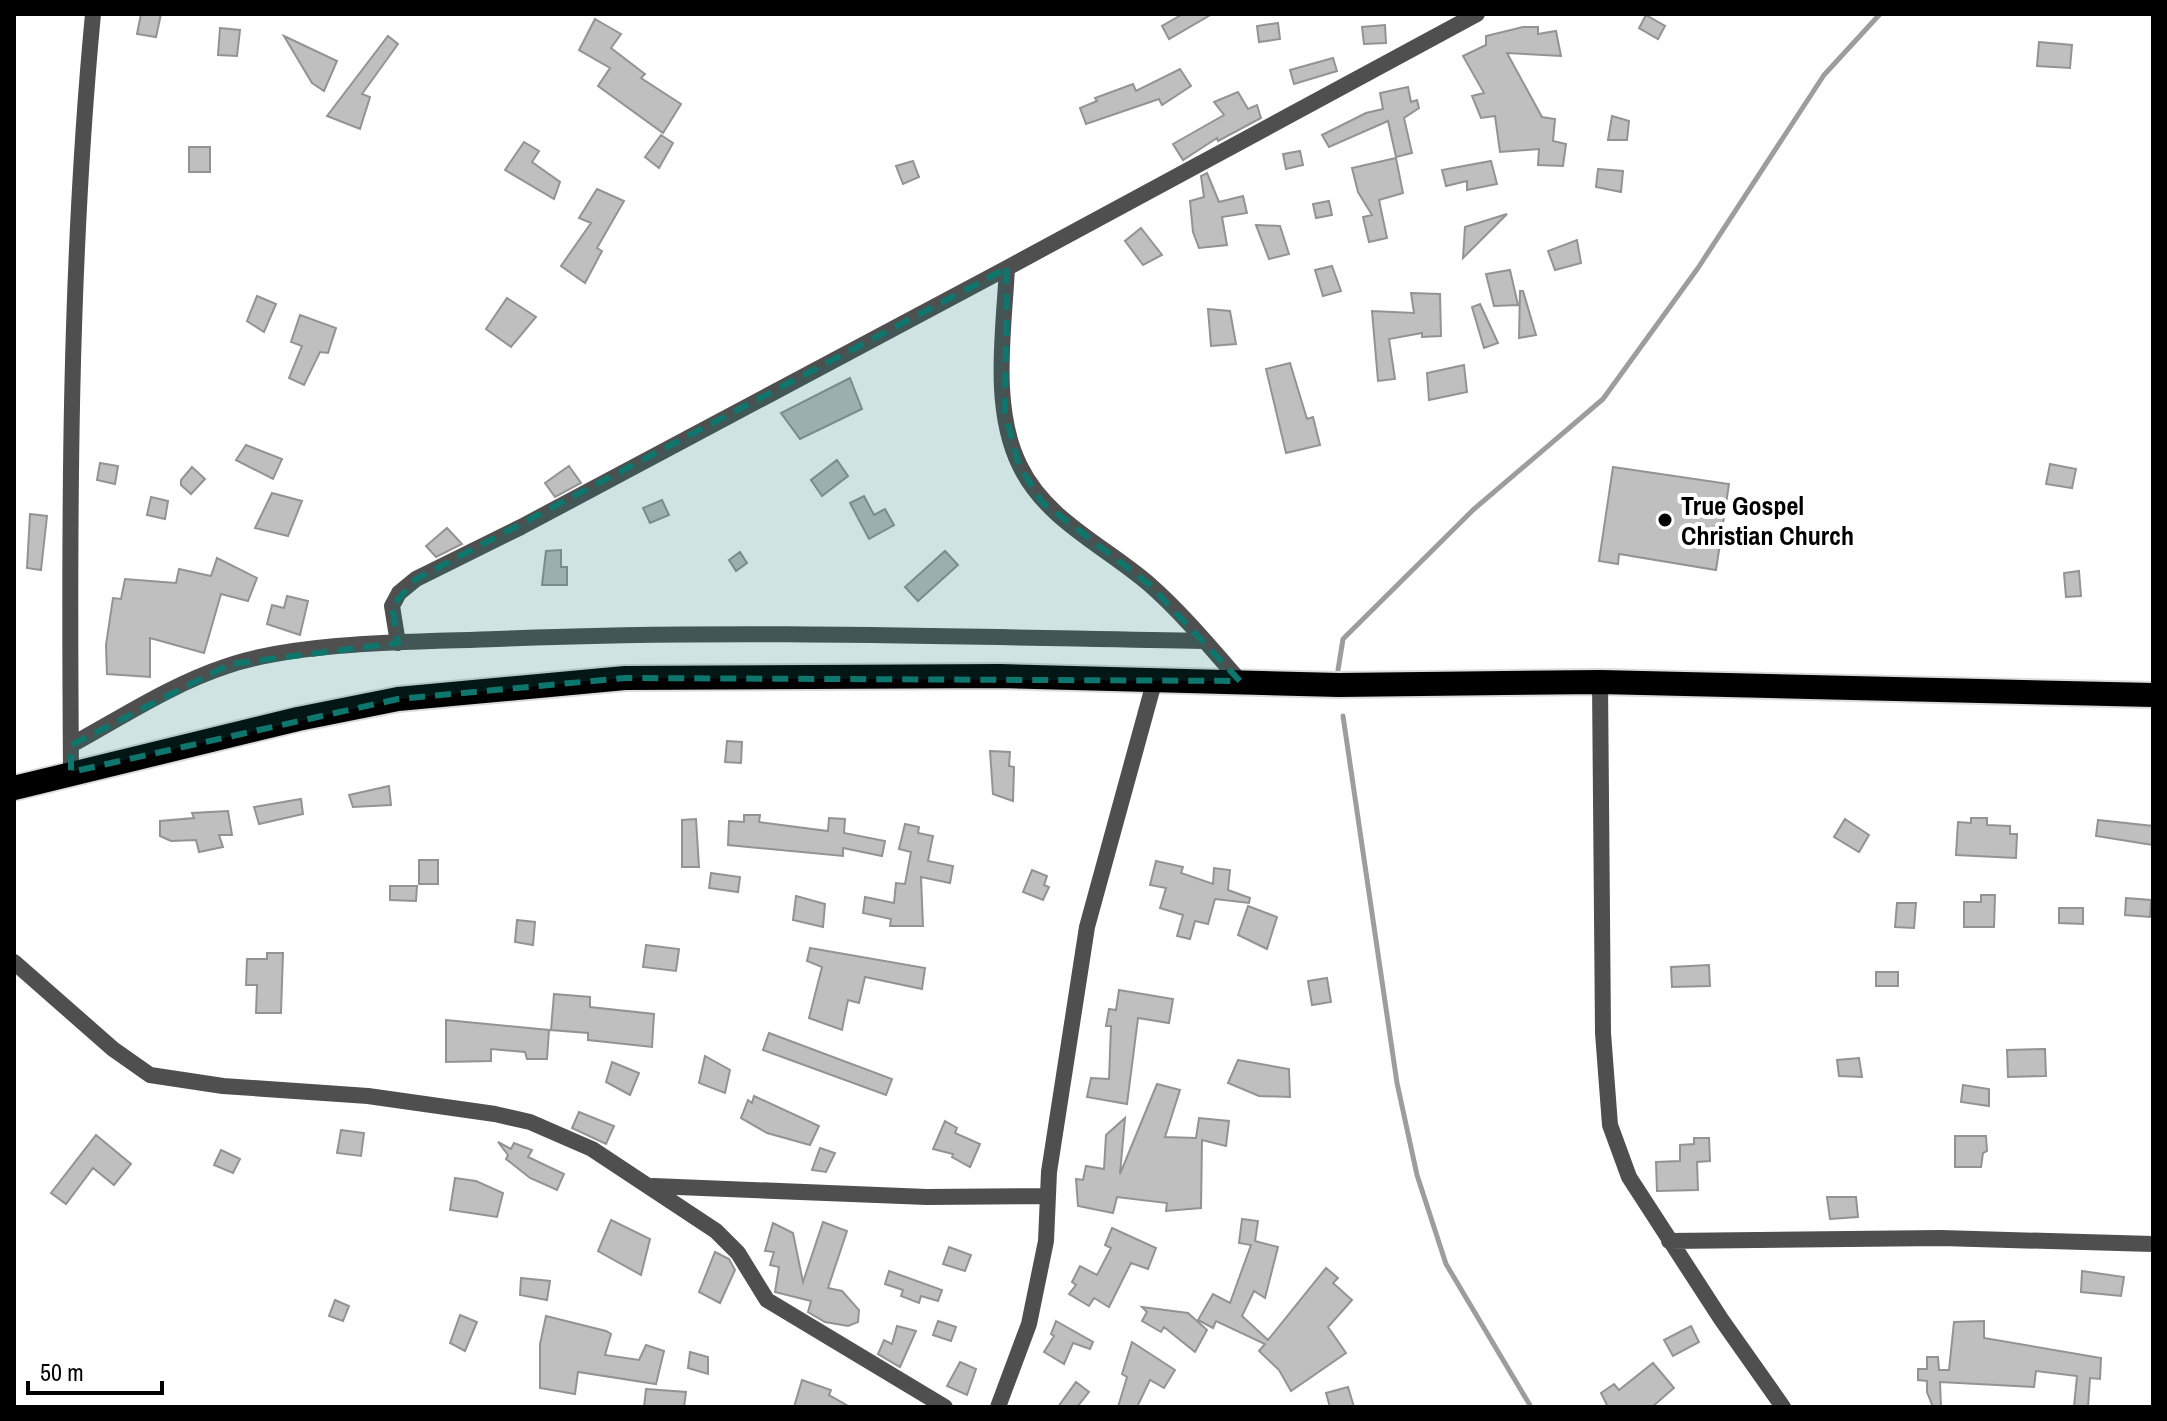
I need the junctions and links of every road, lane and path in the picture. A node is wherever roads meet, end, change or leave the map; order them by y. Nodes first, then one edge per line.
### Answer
1 (93, 14) edge
2 (1477, 14) edge
3 (1007, 268) junction
4 (1204, 641) junction
5 (398, 643) junction
6 (1155, 679) junction
7 (1240, 681) junction
8 (1600, 682) junction
9 (2153, 695) edge
10 (71, 745) junction
11 (71, 772) junction
12 (14, 788) edge
13 (14, 962) edge
14 (652, 1186) junction
15 (1047, 1196) junction
16 (1669, 1241) junction
17 (2153, 1244) edge
18 (945, 1407) edge
19 (998, 1407) edge
20 (1783, 1407) edge

1 - 10 street
2 - 3 street
3 - 4 street
3 - 5 street
4 - 5 street
4 - 7 street
5 - 10 street
6 - 7 highway
6 - 11 highway
6 - 15 street
7 - 8 highway
8 - 9 highway
8 - 16 street
10 - 11 street
11 - 12 highway
13 - 14 street
14 - 15 street
14 - 18 street
15 - 19 street
16 - 17 street
16 - 20 street

